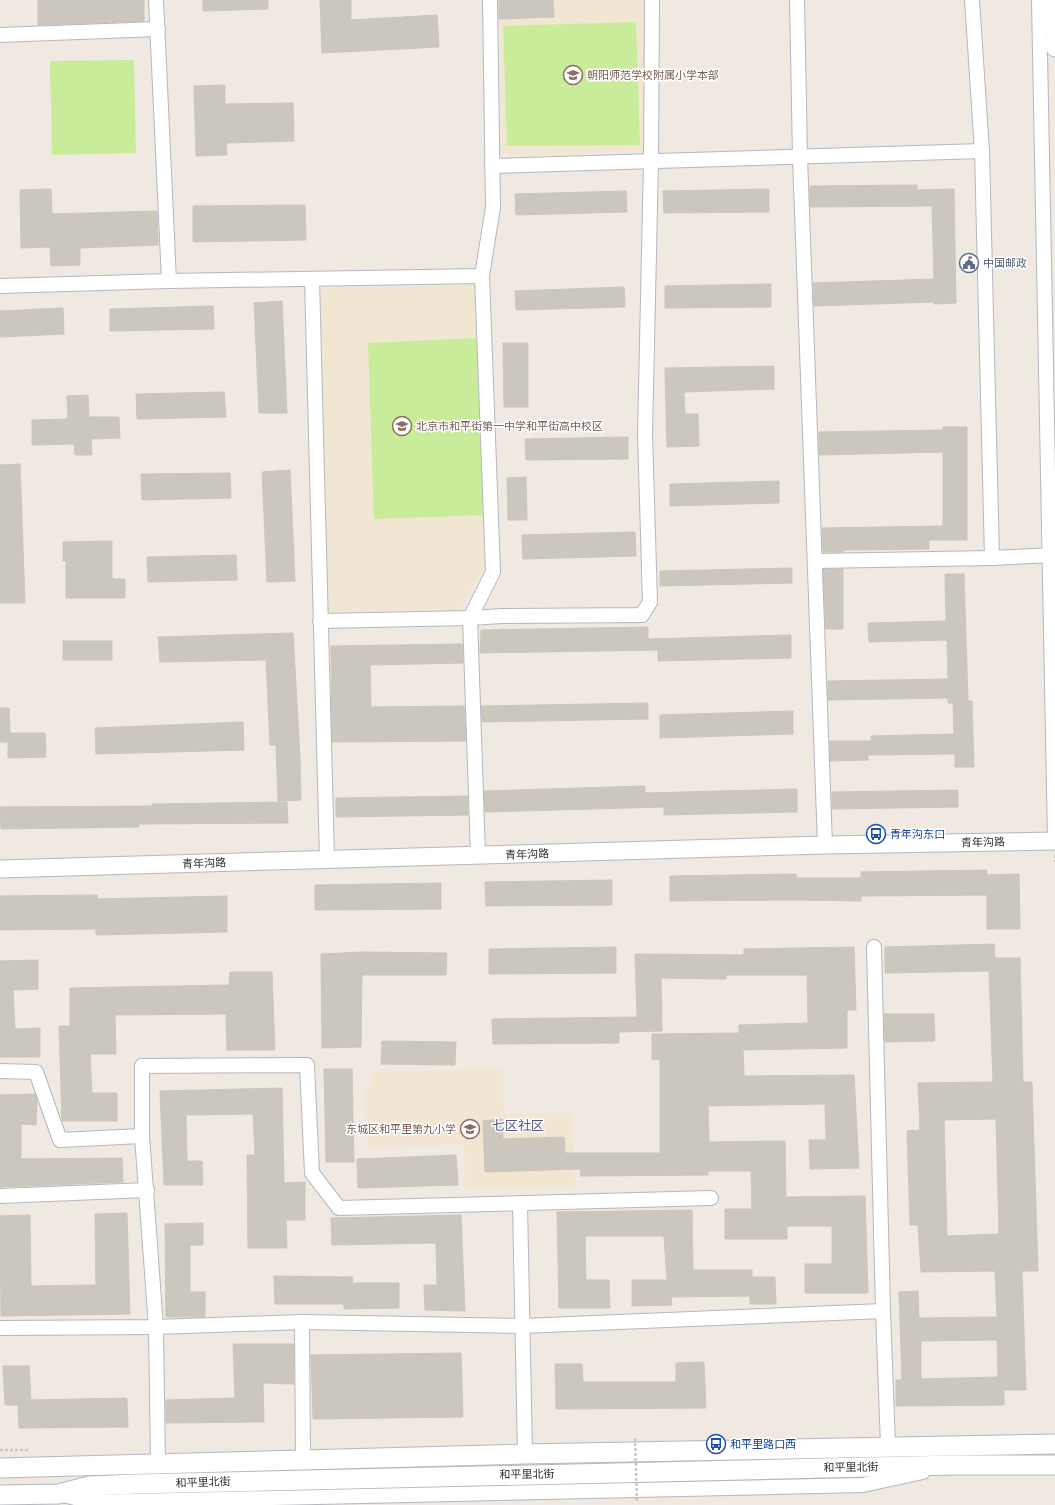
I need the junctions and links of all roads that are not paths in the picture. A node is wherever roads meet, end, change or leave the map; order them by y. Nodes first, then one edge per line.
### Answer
1 (156, 0) edge
2 (490, 0) edge
3 (652, 0) edge
4 (797, 0) edge
5 (972, 0) edge
6 (1039, 0) edge
7 (1054, 0) edge
8 (158, 29) junction
9 (0, 35) edge
10 (1055, 48) edge
11 (982, 151) junction
12 (800, 157) junction
13 (651, 161) junction
14 (492, 166) junction
15 (482, 276) junction
16 (312, 279) junction
17 (169, 281) junction
18 (0, 286) edge
19 (1052, 555) edge
20 (992, 558) junction
21 (815, 561) junction
22 (470, 618) junction
23 (320, 622) junction
24 (1055, 841) edge
25 (825, 845) junction
26 (478, 855) junction
27 (327, 859) junction
28 (0, 869) edge
29 (874, 947) dead end
30 (0, 1071) edge
31 (142, 1136) junction
32 (147, 1190) junction
33 (0, 1196) edge
34 (711, 1198) dead end
35 (520, 1203) junction
36 (883, 1311) junction
37 (302, 1322) junction
38 (522, 1326) junction
39 (156, 1327) junction
40 (0, 1328) edge
41 (1055, 1444) edge
42 (888, 1446) junction
43 (525, 1454) junction
44 (304, 1460) junction
45 (158, 1464) junction
46 (1055, 1465) edge
47 (0, 1468) edge
48 (0, 1495) edge

1 - 8 street
2 - 14 street
3 - 13 street
4 - 12 street
5 - 11 street
6 - 19 street
7 - 10 street
8 - 9 street
8 - 17 street
11 - 12 street
11 - 20 street
12 - 13 street
12 - 21 street
13 - 14 street
13 - 22 street
14 - 15 street
15 - 16 street
15 - 22 street
16 - 17 street
16 - 23 street
17 - 18 street
19 - 20 street
19 - 24 street
20 - 21 street
21 - 25 street
22 - 23 street
22 - 26 street
23 - 27 street
24 - 25 street, 青年沟路
25 - 26 street, 青年沟路
26 - 27 street, 青年沟路
27 - 28 street, 青年沟路
29 - 36 street
30 - 31 street
31 - 32 street
31 - 35 street
32 - 33 street
32 - 39 street
34 - 35 street
35 - 38 street
36 - 38 street
36 - 42 street
37 - 38 street
37 - 39 street
37 - 44 street
38 - 43 street
39 - 40 street
39 - 45 street
41 - 42 main road, 和平里北街
42 - 43 main road, 和平里北街
43 - 44 main road, 和平里北街
44 - 45 main road, 和平里北街
45 - 47 main road, 和平里北街
46 - 48 main road, 和平里北街

